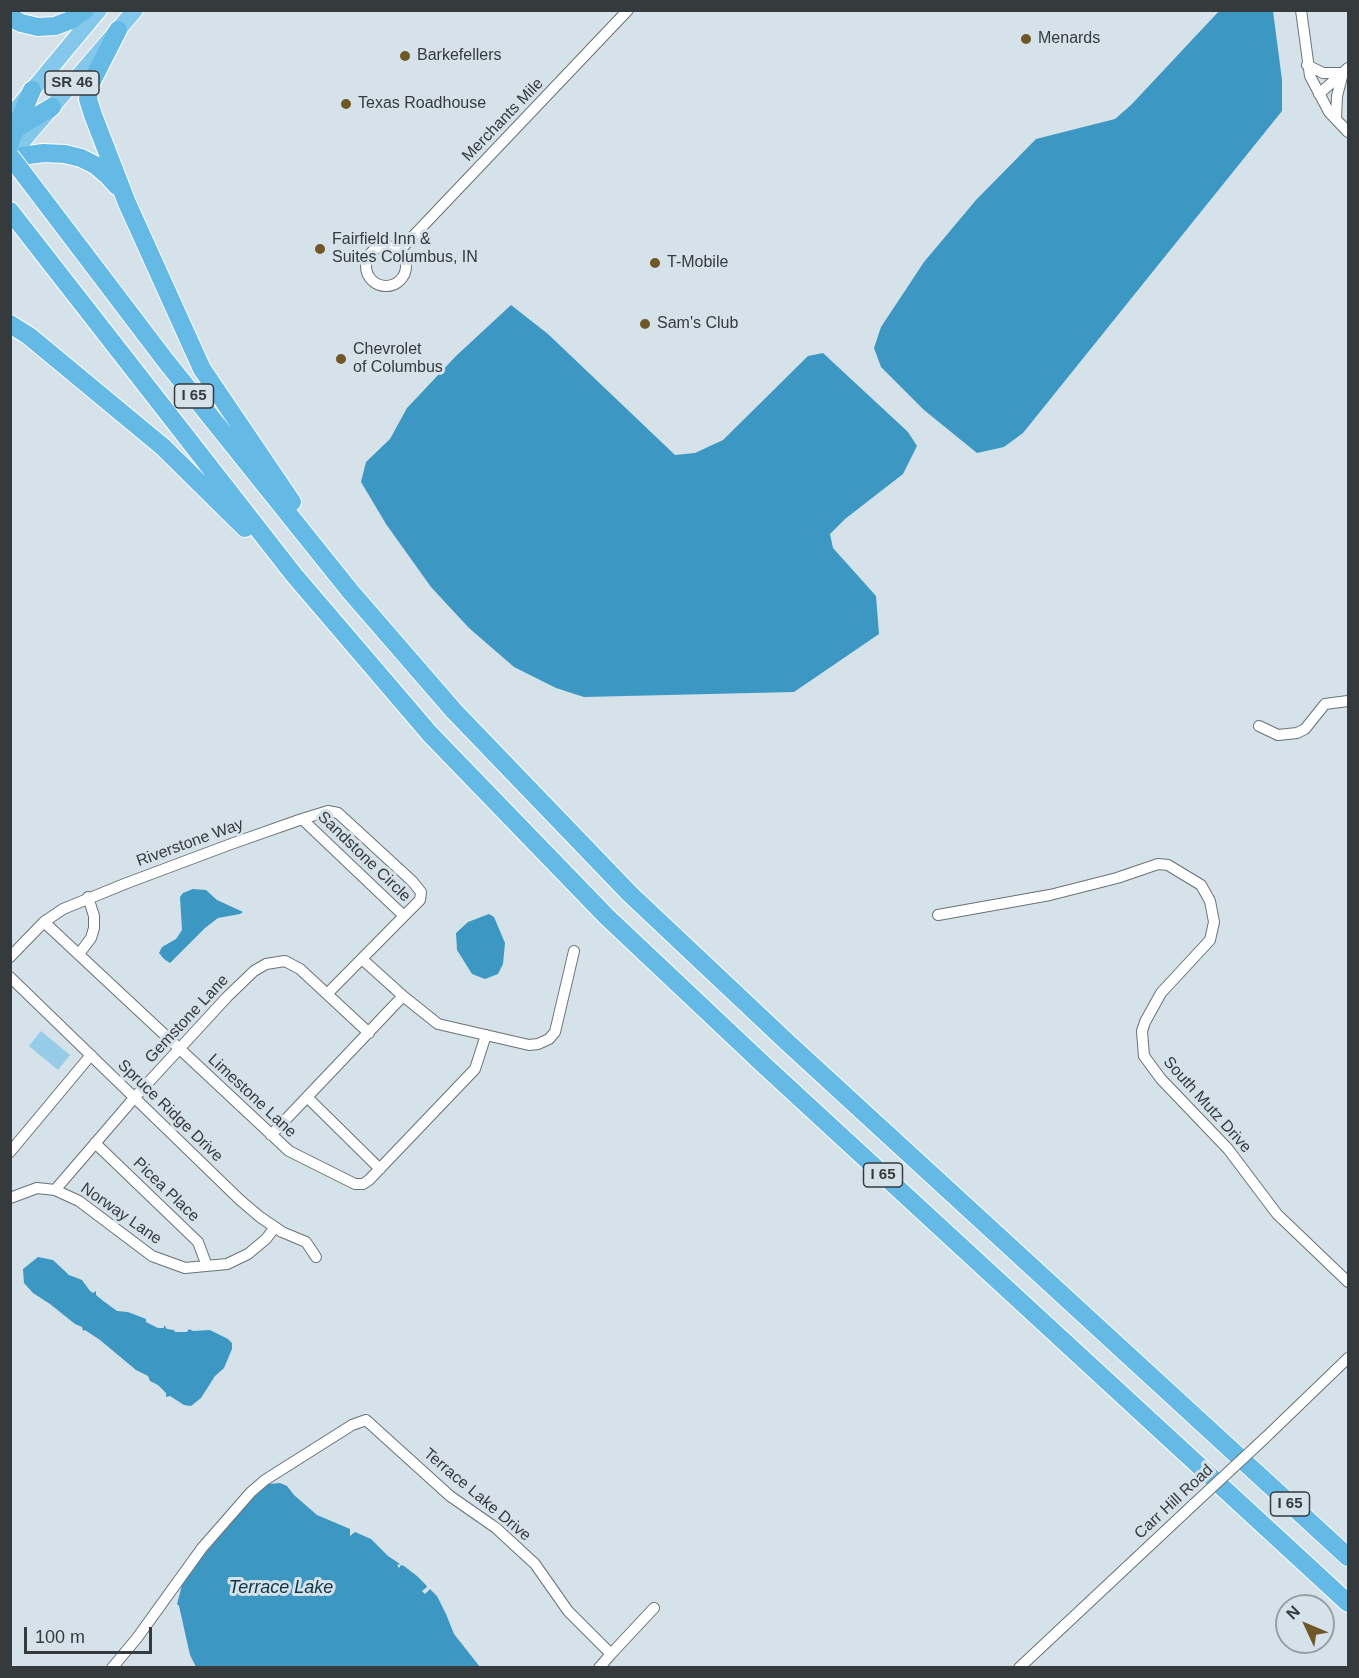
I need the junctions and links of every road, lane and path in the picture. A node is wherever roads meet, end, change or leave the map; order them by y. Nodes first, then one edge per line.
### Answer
1 (85, 10) edge
2 (99, 10) edge
3 (135, 10) edge
4 (628, 10) edge
5 (1301, 10) edge
6 (10, 17) edge
7 (118, 30) junction
8 (1307, 65) junction
9 (1346, 71) edge
10 (32, 90) joint
11 (1319, 94) junction
12 (52, 107) junction
13 (1336, 119) junction
14 (12, 129) edge
15 (1348, 132) edge
16 (10, 156) edge
17 (10, 163) edge
18 (127, 203) junction
19 (13, 215) edge
20 (400, 250) dead end
21 (10, 315) edge
22 (10, 324) edge
23 (29, 336) junction
24 (294, 575) junction
25 (350, 591) junction
26 (1348, 702) edge
27 (1259, 726) dead end
28 (302, 819) junction
29 (88, 897) junction
30 (938, 915) dead end
31 (404, 916) junction
32 (44, 922) junction
33 (574, 951) dead end
34 (79, 954) junction
35 (10, 957) edge
36 (362, 959) junction
37 (10, 977) edge
38 (328, 993) junction
39 (403, 996) junction
40 (369, 1033) junction
41 (486, 1035) junction
42 (179, 1050) junction
43 (91, 1055) junction
44 (135, 1097) junction
45 (308, 1098) junction
46 (271, 1135) junction
47 (95, 1143) junction
48 (10, 1152) edge
49 (380, 1169) junction
50 (56, 1190) junction
51 (10, 1198) edge
52 (275, 1227) junction
53 (316, 1257) dead end
54 (207, 1266) junction
55 (1348, 1282) edge
56 (1348, 1358) edge
57 (1348, 1557) edge
58 (1348, 1603) edge
59 (654, 1608) dead end
60 (611, 1654) junction
61 (112, 1668) edge
62 (599, 1668) edge
63 (1019, 1668) edge

1 - 6 highway
2 - 10 highway, SR 46
3 - 7 highway, SR 46
4 - 20 street, Merchants Mile
5 - 8 street
7 - 12 highway, SR 46
7 - 18 highway
8 - 9 street
8 - 11 street
9 - 11 street
9 - 13 street
10 - 14 highway
11 - 13 street
12 - 14 highway
12 - 16 highway, SR 46
13 - 15 street
16 - 25 highway, I 65, bridge
17 - 18 highway
18 - 25 highway
19 - 24 highway, I 65
21 - 23 highway
22 - 23 highway
23 - 24 highway
24 - 58 highway, I 65
25 - 57 highway, I 65
26 - 27 street
28 - 29 street, Riverstone Way
28 - 31 street, Sandstone Circle
28 - 31 street, Sandstone Circle
29 - 32 street, Riverstone Way
29 - 34 street
30 - 55 street, South Mutz Drive
31 - 36 street
32 - 34 street, Limestone Lane
32 - 35 street, Riverstone Way
33 - 41 street
34 - 42 street, Limestone Lane
36 - 38 street
36 - 39 street
37 - 43 street, Spruce Ridge Drive
38 - 40 street
38 - 42 street, Gemstone Lane
39 - 40 street
39 - 41 street
40 - 45 street
41 - 49 street, Limestone Lane
42 - 44 street, Gemstone Lane
42 - 46 street, Limestone Lane
43 - 44 street, Spruce Ridge Drive
43 - 48 street
44 - 47 street, Gemstone Lane
44 - 52 street, Spruce Ridge Drive
45 - 46 street
45 - 49 street
46 - 49 street, Limestone Lane
47 - 50 street, Gemstone Lane
47 - 54 street, Picea Place
50 - 51 street, Norway Lane
50 - 54 street, Norway Lane
52 - 53 street, Spruce Ridge Drive
52 - 54 street, Norway Lane
56 - 63 street, Carr Hill Road, bridge
59 - 60 street
60 - 61 street, Terrace Lake Drive
60 - 62 street

